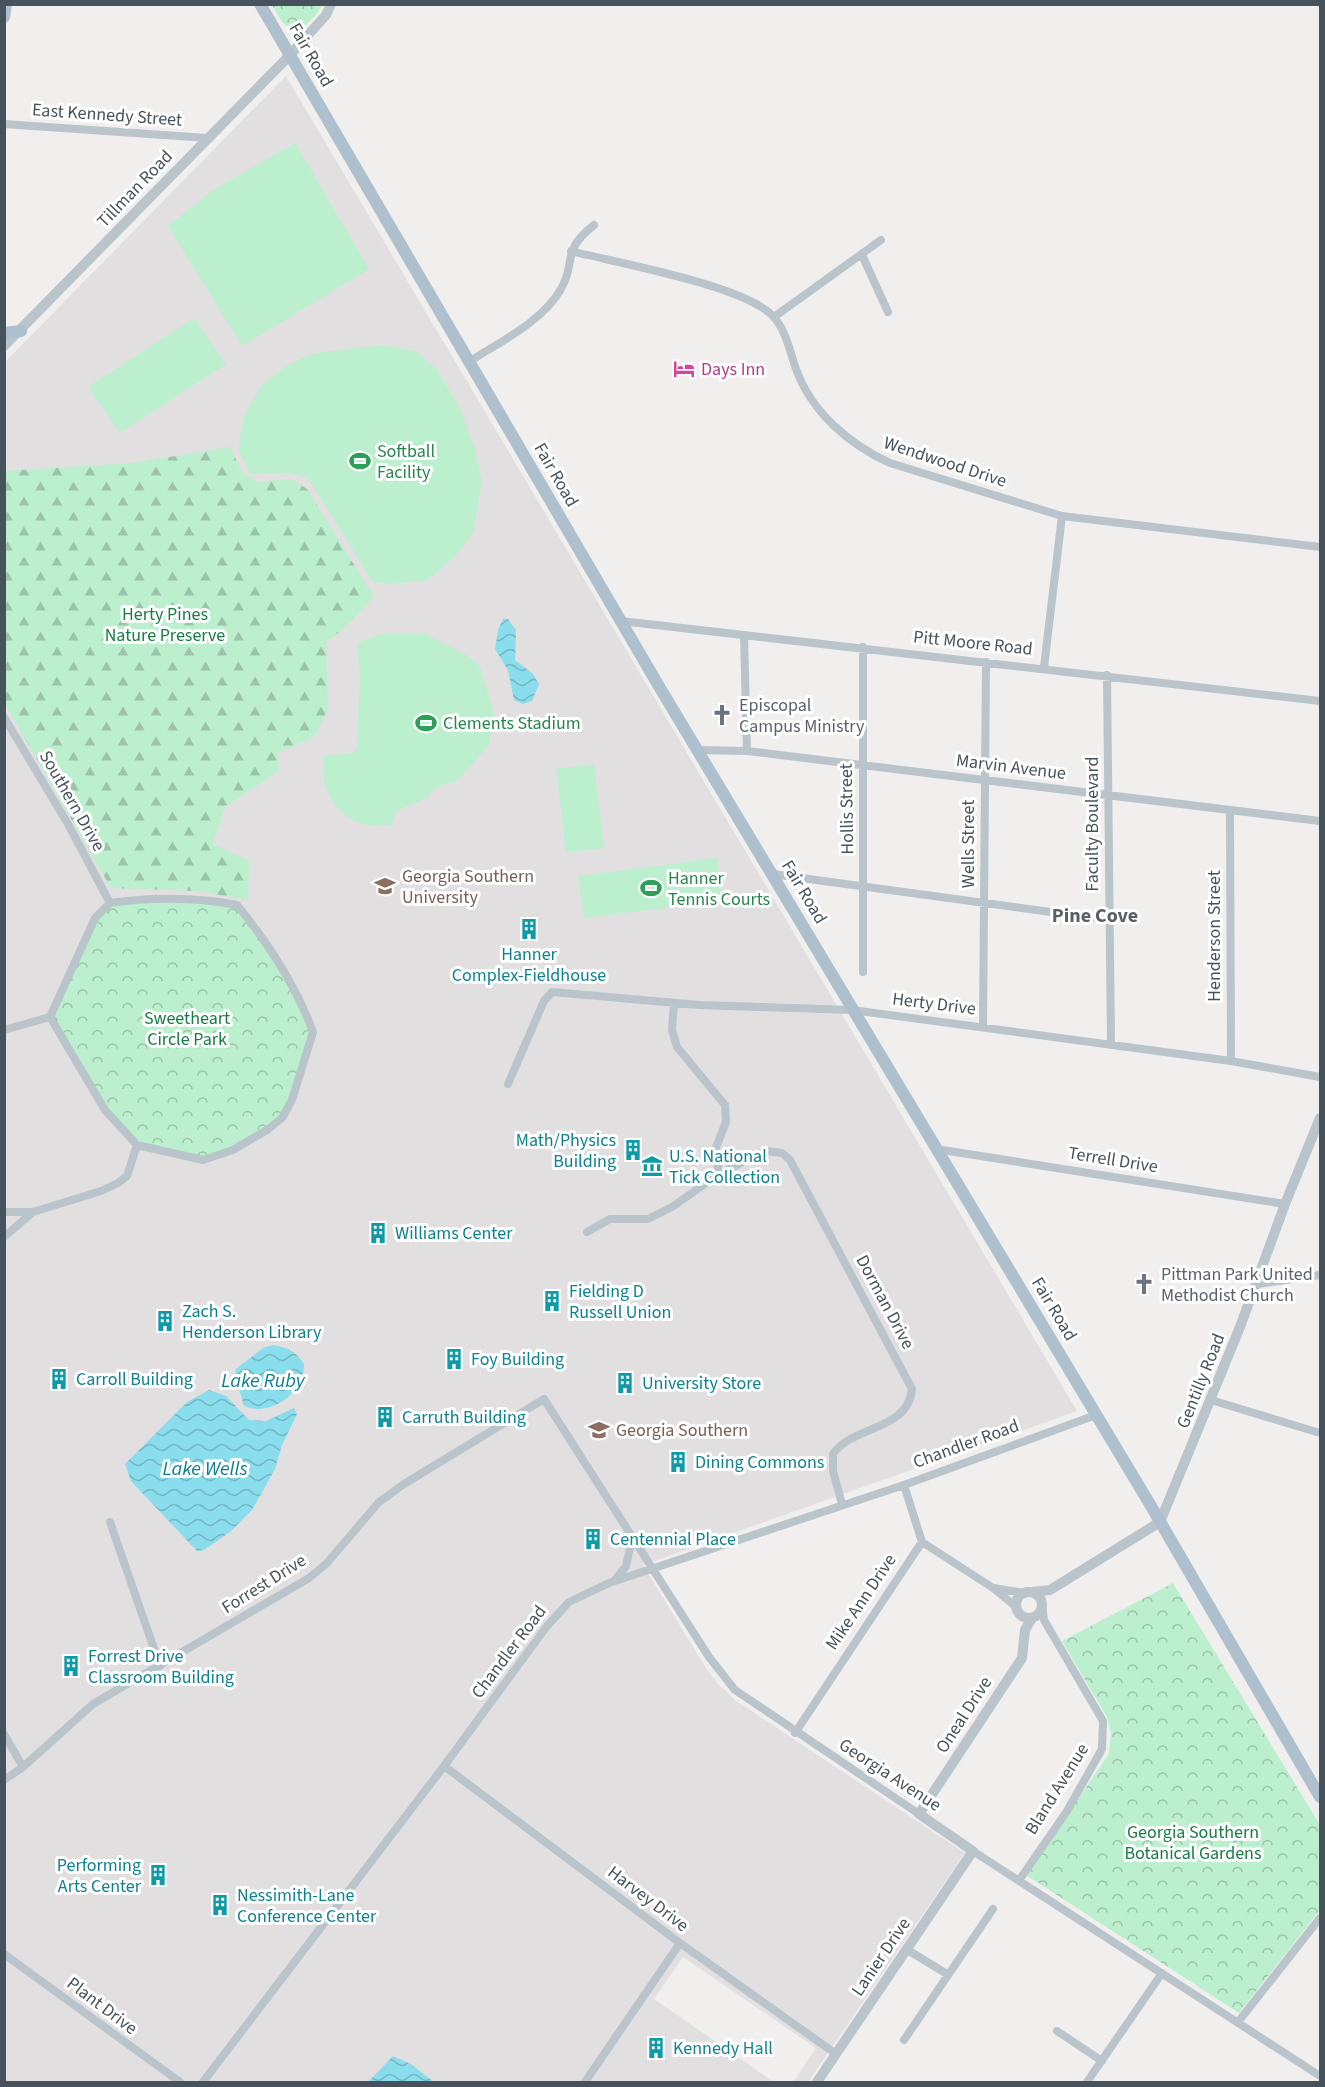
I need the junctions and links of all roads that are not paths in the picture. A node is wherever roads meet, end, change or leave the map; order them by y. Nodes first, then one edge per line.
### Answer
1 (6, 4) edge
2 (260, 4) edge
3 (331, 4) edge
4 (4, 17) edge
5 (290, 55) junction
6 (4, 124) edge
7 (207, 138) junction
8 (594, 225) dead end
9 (880, 240) dead end
10 (571, 251) junction
11 (862, 255) junction
12 (888, 312) dead end
13 (774, 317) junction
14 (21, 331) junction
15 (4, 333) edge
16 (4, 346) edge
17 (470, 361) junction
18 (1062, 516) junction
19 (1320, 547) edge
20 (621, 621) junction
21 (744, 635) junction
22 (864, 647) junction
23 (986, 662) junction
24 (1044, 667) junction
25 (1107, 675) junction
26 (1320, 701) edge
27 (4, 717) edge
28 (697, 750) junction
29 (747, 751) junction
30 (863, 767) junction
31 (985, 781) junction
32 (1109, 796) junction
33 (1230, 811) junction
34 (1320, 821) edge
35 (772, 874) junction
36 (865, 887) junction
37 (984, 902) junction
38 (110, 903) junction
39 (1108, 920) junction
40 (863, 972) dead end
41 (674, 1003) junction
42 (852, 1010) junction
43 (50, 1017) junction
44 (983, 1027) junction
45 (4, 1030) edge
46 (1111, 1044) junction
47 (1231, 1061) junction
48 (1320, 1077) edge
49 (508, 1084) dead end
50 (1320, 1118) edge
51 (137, 1145) junction
52 (936, 1149) junction
53 (719, 1174) junction
54 (1285, 1204) junction
55 (4, 1212) edge
56 (33, 1212) junction
57 (587, 1232) dead end
58 (4, 1237) edge
59 (1320, 1275) edge
60 (1257, 1284) junction
61 (544, 1399) joint
62 (1211, 1400) junction
63 (1096, 1415) junction
64 (1320, 1433) edge
65 (904, 1485) junction
66 (842, 1504) junction
67 (110, 1521) dead end
68 (1160, 1522) junction
69 (633, 1538) junction
70 (922, 1542) junction
71 (653, 1570) junction
72 (613, 1582) junction
73 (993, 1588) junction
74 (1050, 1590) junction
75 (1028, 1593) junction
76 (1042, 1604) junction
77 (1017, 1610) junction
78 (1037, 1618) junction
79 (1025, 1630) junction
80 (160, 1666) junction
81 (795, 1733) junction
82 (4, 1734) edge
83 (444, 1766) junction
84 (23, 1767) junction
85 (4, 1780) edge
86 (1320, 1797) edge
87 (919, 1814) junction
88 (973, 1851) junction
89 (1020, 1879) junction
90 (993, 1909) dead end
91 (1320, 1918) edge
92 (680, 1943) junction
93 (906, 1950) junction
94 (4, 1954) edge
95 (947, 1974) junction
96 (1162, 1974) junction
97 (1238, 2022) junction
98 (1057, 2031) dead end
99 (903, 2040) dead end
100 (836, 2054) junction
101 (1102, 2061) junction
102 (1320, 2076) edge
103 (180, 2082) edge
104 (203, 2082) edge
105 (585, 2082) edge
106 (817, 2082) edge
107 (1087, 2082) edge

1 - 4 main road
2 - 5 main road, Fair Road
3 - 5 street, Tillman Road
5 - 7 street, Tillman Road
5 - 17 main road, Fair Road
6 - 7 street, East Kennedy Street
7 - 14 street, Tillman Road
8 - 10 street
9 - 11 street
10 - 13 street, Wendwood Drive
10 - 17 street
11 - 12 street
11 - 13 street
13 - 18 street, Wendwood Drive
14 - 15 main road
14 - 16 street, Tillman Road
17 - 20 main road, Fair Road
18 - 19 street, Wendwood Drive
18 - 24 street
20 - 21 street, Pitt Moore Road
20 - 28 main road, Fair Road
21 - 22 street, Pitt Moore Road
21 - 29 street
22 - 23 street, Pitt Moore Road
22 - 30 street, Hollis Street
23 - 24 street, Pitt Moore Road
23 - 31 street, Wells Street
24 - 25 street, Pitt Moore Road
25 - 26 street, Pitt Moore Road
25 - 32 street, Faculty Boulevard
27 - 38 street, Southern Drive
28 - 29 street, Marvin Avenue
28 - 35 main road, Fair Road
29 - 30 street, Marvin Avenue
30 - 31 street, Marvin Avenue
30 - 36 street, Hollis Street
31 - 32 street, Marvin Avenue
31 - 37 street, Wells Street
32 - 33 street, Marvin Avenue
32 - 39 street, Faculty Boulevard
33 - 34 street, Marvin Avenue
33 - 47 street, Henderson Street
35 - 36 street
35 - 42 main road, Fair Road
36 - 37 street
36 - 40 street, Hollis Street
37 - 39 street
37 - 44 street, Wells Street
38 - 43 street
38 - 51 street
39 - 46 street, Faculty Boulevard
41 - 42 street, Herty Drive
41 - 49 street, Herty Drive
41 - 53 street
42 - 44 street, Herty Drive
42 - 52 main road, Fair Road
43 - 45 street
43 - 51 street
44 - 46 street, Herty Drive
46 - 47 street, Herty Drive
47 - 48 street, Herty Drive
50 - 54 street, Gentilly Road
51 - 56 street
52 - 54 street, Terrell Drive
52 - 63 main road, Fair Road
53 - 57 street, Dorman Drive
53 - 66 street, Dorman Drive
54 - 60 street, Gentilly Road
55 - 56 street
56 - 58 street
59 - 60 street
60 - 62 street, Gentilly Road
61 - 69 street, Georgia Avenue
61 - 80 street, Forrest Drive
62 - 64 street
62 - 68 street, Gentilly Road
63 - 65 street, Chandler Road
63 - 68 main road, Fair Road
65 - 66 street, Chandler Road
65 - 70 street
66 - 71 street, Chandler Road
67 - 80 street
68 - 74 street
68 - 86 main road, Fair Road
69 - 71 street, Georgia Avenue
69 - 72 street
70 - 73 street
70 - 81 street, Mike Ann Drive
71 - 72 street, Chandler Road
71 - 81 street, Georgia Avenue
72 - 83 street, Chandler Road
73 - 75 street
73 - 77 street
74 - 75 street
74 - 76 street
75 - 76 street
75 - 77 street
76 - 78 street
77 - 78 street
77 - 79 street
78 - 79 street, Oneal Drive
78 - 89 street, Bland Avenue
79 - 87 street, Oneal Drive
80 - 84 street, Forrest Drive
81 - 87 street, Georgia Avenue
82 - 84 street
83 - 92 street, Harvey Drive
83 - 104 street, Chandler Road
84 - 85 street, Forrest Drive
87 - 88 street, Georgia Avenue
88 - 89 street, Georgia Avenue
88 - 93 street, Lanier Drive
89 - 96 street, Georgia Avenue
90 - 95 street
91 - 97 street
92 - 100 street, Harvey Drive
92 - 105 street
93 - 95 street
93 - 100 street, Lanier Drive
94 - 103 street, Plant Drive
95 - 99 street
96 - 97 street, Georgia Avenue
96 - 101 street
97 - 102 street, Georgia Avenue
98 - 101 street
100 - 106 street, Lanier Drive
101 - 107 street

